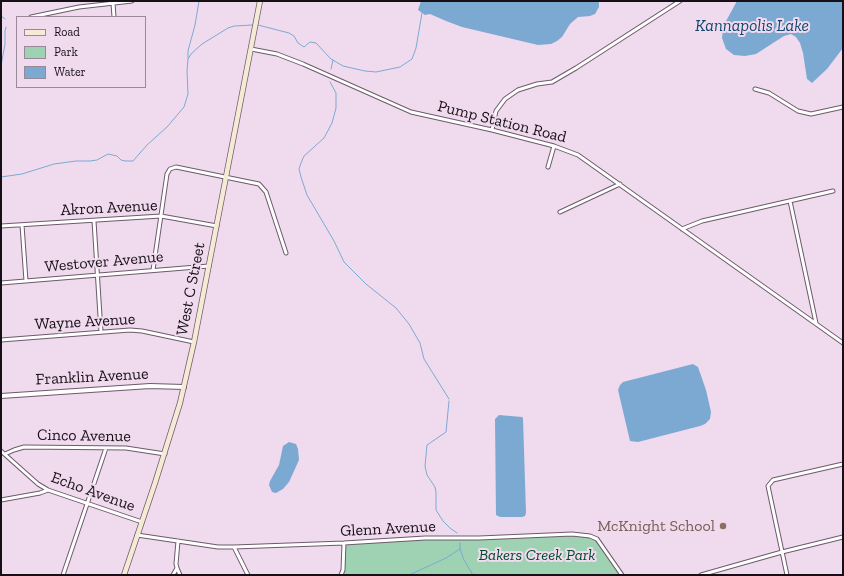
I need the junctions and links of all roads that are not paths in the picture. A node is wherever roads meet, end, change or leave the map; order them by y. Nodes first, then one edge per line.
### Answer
1 (90, 1) edge
2 (132, 1) edge
3 (260, 1) edge
4 (680, 1) edge
5 (113, 3) junction
6 (90, 6) junction
7 (36, 16) edge
8 (114, 16) edge
9 (251, 50) junction
10 (755, 88) dead end
11 (843, 107) edge
12 (492, 130) junction
13 (554, 146) junction
14 (548, 167) dead end
15 (226, 177) junction
16 (620, 184) junction
17 (833, 191) dead end
18 (790, 201) junction
19 (560, 212) dead end
20 (161, 216) junction
21 (94, 221) junction
22 (22, 225) junction
23 (1, 226) edge
24 (217, 226) junction
25 (682, 228) junction
26 (286, 253) dead end
27 (209, 266) junction
28 (153, 270) junction
29 (98, 276) junction
30 (26, 281) junction
31 (1, 283) edge
32 (816, 323) junction
33 (101, 332) junction
34 (1, 340) edge
35 (194, 342) junction
36 (843, 343) edge
37 (184, 387) junction
38 (1, 396) edge
39 (106, 448) junction
40 (1, 451) edge
41 (5, 454) junction
42 (165, 454) junction
43 (843, 464) edge
44 (48, 490) junction
45 (1, 500) edge
46 (88, 503) junction
47 (142, 522) junction
48 (137, 535) junction
49 (843, 537) edge
50 (178, 541) junction
51 (344, 543) junction
52 (234, 547) junction
53 (782, 552) junction
54 (177, 568) junction
55 (63, 575) edge
56 (124, 575) edge
57 (173, 575) edge
58 (180, 575) edge
59 (248, 575) edge
60 (341, 575) edge
61 (622, 575) edge
62 (701, 575) edge
63 (787, 575) edge

1 - 6 street
2 - 5 street
3 - 9 main road, West C Street
4 - 12 street
5 - 6 street
5 - 8 street
6 - 7 street
9 - 12 street, Pump Station Road
9 - 15 main road, West C Street
10 - 11 street
12 - 13 street, Pump Station Road
13 - 14 street
13 - 16 street, Pump Station Road
15 - 20 street
15 - 24 main road, West C Street
15 - 26 street
16 - 19 street
16 - 25 street, Pump Station Road
17 - 18 street
18 - 25 street
18 - 32 street
20 - 21 street, Akron Avenue
20 - 24 street, Akron Avenue
20 - 28 street
21 - 22 street, Akron Avenue
21 - 29 street
22 - 23 street, Akron Avenue
22 - 30 street
24 - 27 main road, West C Street
25 - 32 street, Pump Station Road
27 - 28 street, Westover Avenue
27 - 35 main road, West C Street
28 - 29 street, Westover Avenue
29 - 30 street, Westover Avenue
29 - 33 street
30 - 31 street, Westover Avenue
32 - 36 street, Pump Station Road
33 - 34 street, Wayne Avenue
33 - 35 street, Wayne Avenue
35 - 37 main road, West C Street
37 - 38 street, Franklin Avenue
37 - 42 main road, West C Street
39 - 41 street, Cinco Avenue
39 - 42 street, Cinco Avenue
39 - 46 street
40 - 41 street, Echo Avenue
41 - 44 street, Echo Avenue
42 - 47 main road, West C Street
43 - 53 street
44 - 45 street
44 - 46 street, Echo Avenue
46 - 47 street, Echo Avenue
46 - 55 street
47 - 48 main road, West C Street
48 - 50 street, Glenn Avenue
48 - 56 main road, West C Street
49 - 53 street
50 - 52 street, Glenn Avenue
50 - 54 street
51 - 52 street, Glenn Avenue
51 - 60 street
51 - 61 street, Glenn Avenue
52 - 59 street
53 - 62 street
53 - 63 street
54 - 57 street
54 - 58 street

